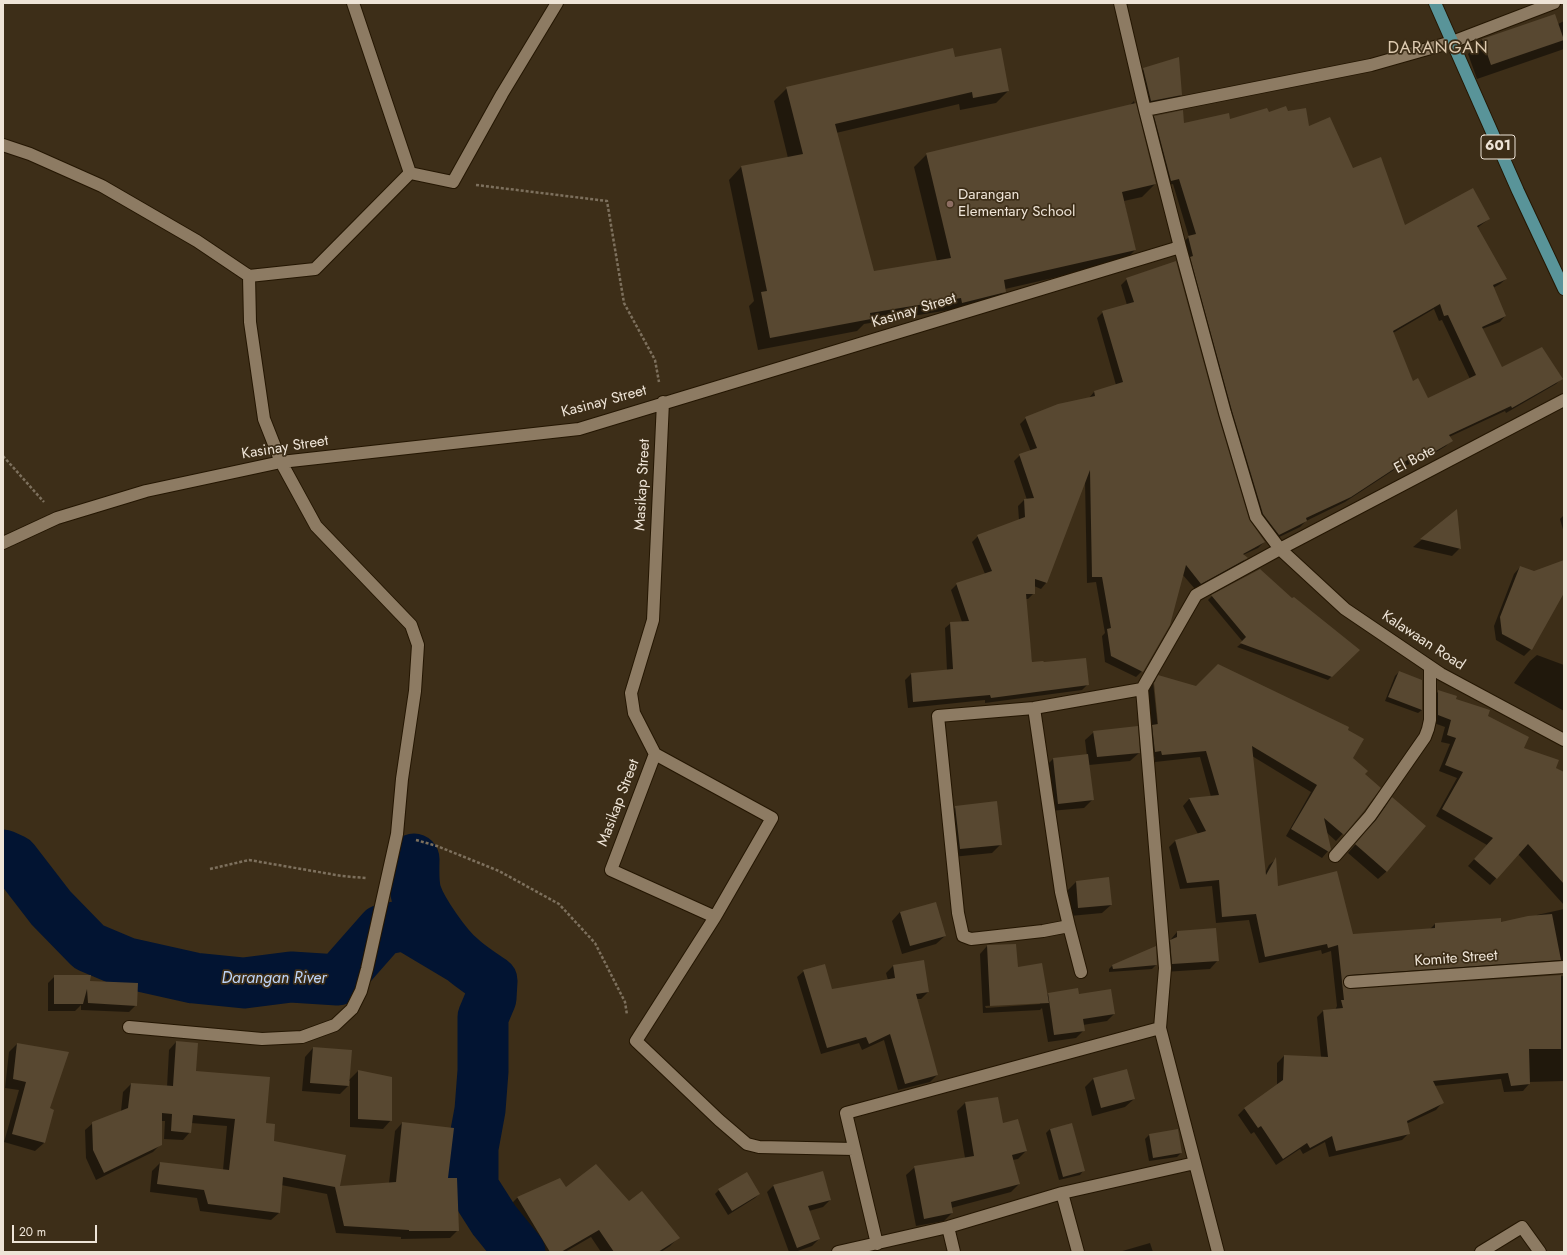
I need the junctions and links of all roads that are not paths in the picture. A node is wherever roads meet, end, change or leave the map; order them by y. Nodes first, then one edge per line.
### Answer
1 (353, 3) edge
2 (557, 3) edge
3 (1120, 3) edge
4 (1435, 3) edge
5 (1554, 3) edge
6 (1452, 42) junction
7 (1145, 110) junction
8 (3, 145) edge
9 (410, 173) junction
10 (1180, 248) junction
11 (249, 276) junction
12 (1564, 289) edge
13 (1564, 400) edge
14 (663, 402) junction
15 (281, 462) junction
16 (3, 543) edge
17 (1280, 549) junction
18 (1430, 667) junction
19 (1142, 689) junction
20 (1034, 708) junction
21 (1564, 740) edge
22 (654, 754) junction
23 (1336, 856) dead end
24 (715, 917) junction
25 (1069, 926) junction
26 (1564, 967) edge
27 (1081, 972) dead end
28 (1350, 982) dead end
29 (130, 1027) dead end
30 (1160, 1028) junction
31 (854, 1149) junction
32 (1195, 1163) junction
33 (1062, 1193) junction
34 (948, 1227) junction
35 (877, 1244) junction
36 (838, 1252) edge
37 (954, 1252) edge
38 (1078, 1252) edge
39 (1218, 1252) edge
40 (1481, 1252) edge
41 (1540, 1252) edge

1 - 9 street
2 - 9 street
3 - 7 street, Kalawaan Road
4 - 6 main road, 601
5 - 6 street
6 - 7 street
6 - 12 main road, 601
7 - 10 street, Kalawaan Road
8 - 11 street
9 - 11 street
10 - 14 street, Kasinay Street
10 - 17 street, Kalawaan Road
11 - 15 street
13 - 17 street, El Bote
14 - 15 street, Kasinay Street
14 - 22 street, Masikap Street
15 - 16 street, Kasinay Street
15 - 29 street
17 - 18 street, Kalawaan Road
17 - 19 street, El Bote
18 - 21 street, Kalawaan Road
18 - 23 street
19 - 20 street
19 - 30 street
20 - 25 street
20 - 25 street
22 - 24 street, Masikap Street
22 - 24 street
24 - 31 street
25 - 27 street
26 - 28 street, Komite Street
30 - 31 street
30 - 32 street
31 - 35 street
32 - 33 street
32 - 39 street
33 - 34 street
33 - 38 street
34 - 35 street
34 - 37 street
35 - 36 street
40 - 41 street

